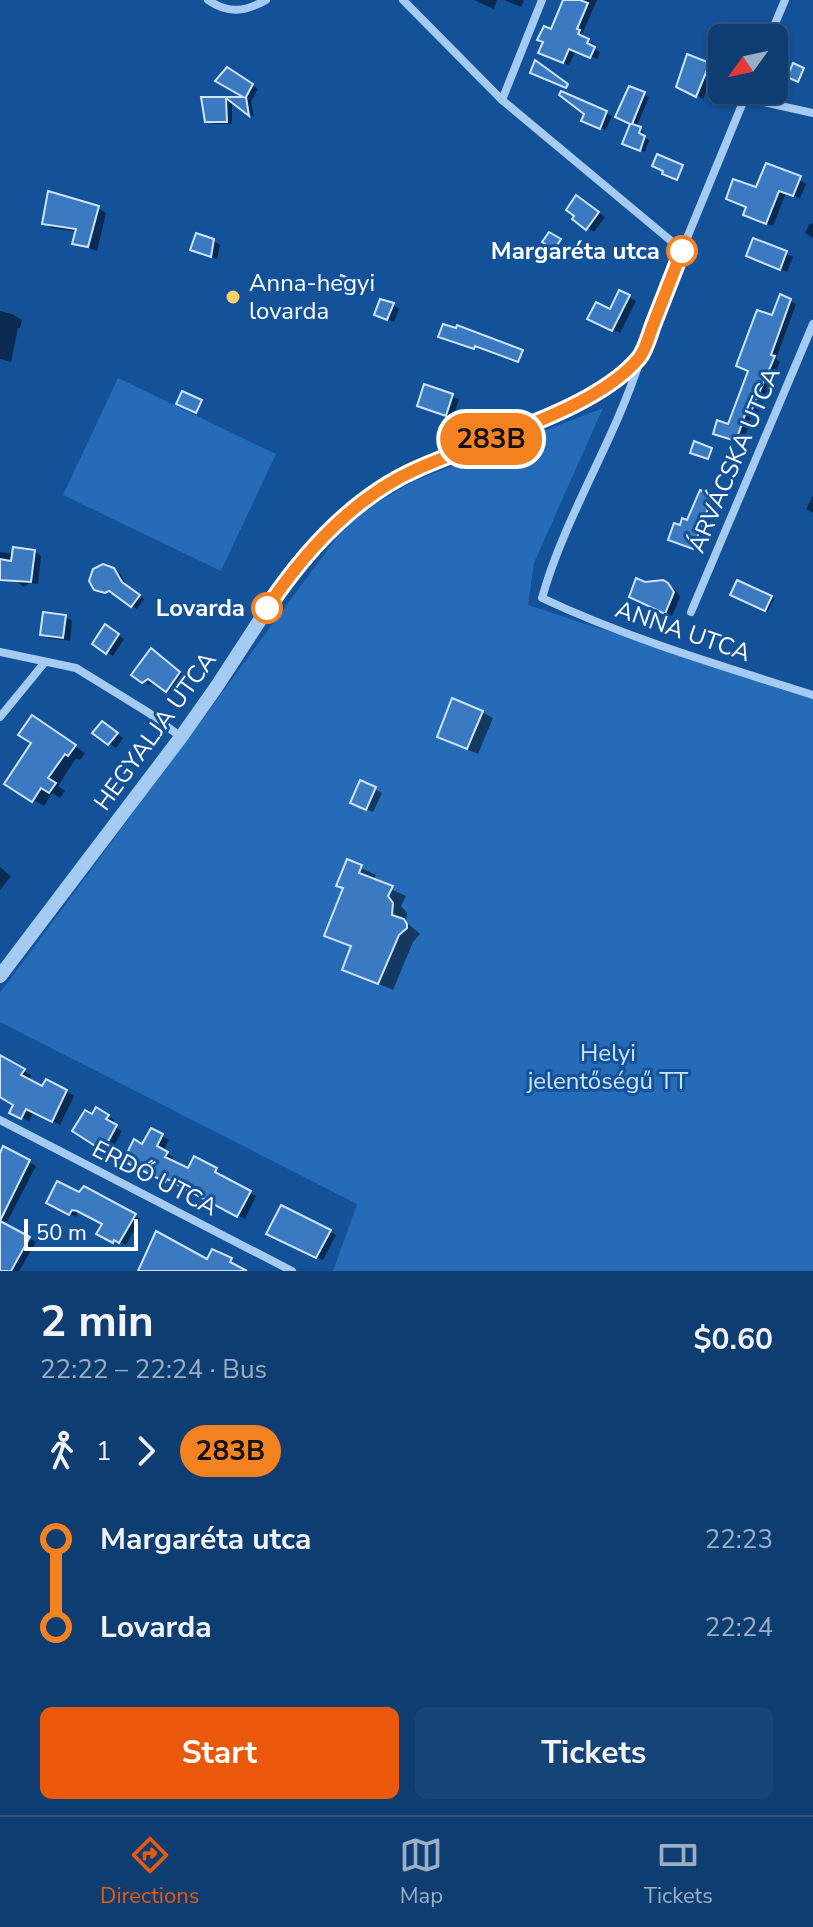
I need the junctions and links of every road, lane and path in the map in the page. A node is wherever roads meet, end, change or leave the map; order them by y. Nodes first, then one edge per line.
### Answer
1 (208, 0) edge
2 (266, 0) edge
3 (403, 0) edge
4 (542, 0) edge
5 (785, 0) edge
6 (775, 24) edge
7 (502, 100) junction
8 (742, 104) edge
9 (781, 104) edge
10 (813, 113) edge
11 (682, 250) junction
12 (813, 324) edge
13 (641, 356) junction
14 (691, 612) dead end
15 (0, 652) edge
16 (45, 662) junction
17 (813, 695) edge
18 (0, 717) edge
19 (181, 737) junction
20 (0, 976) edge
21 (0, 1120) edge
22 (292, 1271) edge

1 - 2 street
3 - 7 street
4 - 7 street
5 - 6 street
7 - 11 street
8 - 11 street
9 - 10 street
11 - 13 street
12 - 14 street, ÁRVÁCSKA UTCA
13 - 17 street, ANNA UTCA
13 - 19 street, HEGYALJA UTCA
15 - 16 street
16 - 18 street
16 - 19 street
19 - 20 street, HEGYALJA UTCA
21 - 22 street, ERDŐ UTCA

